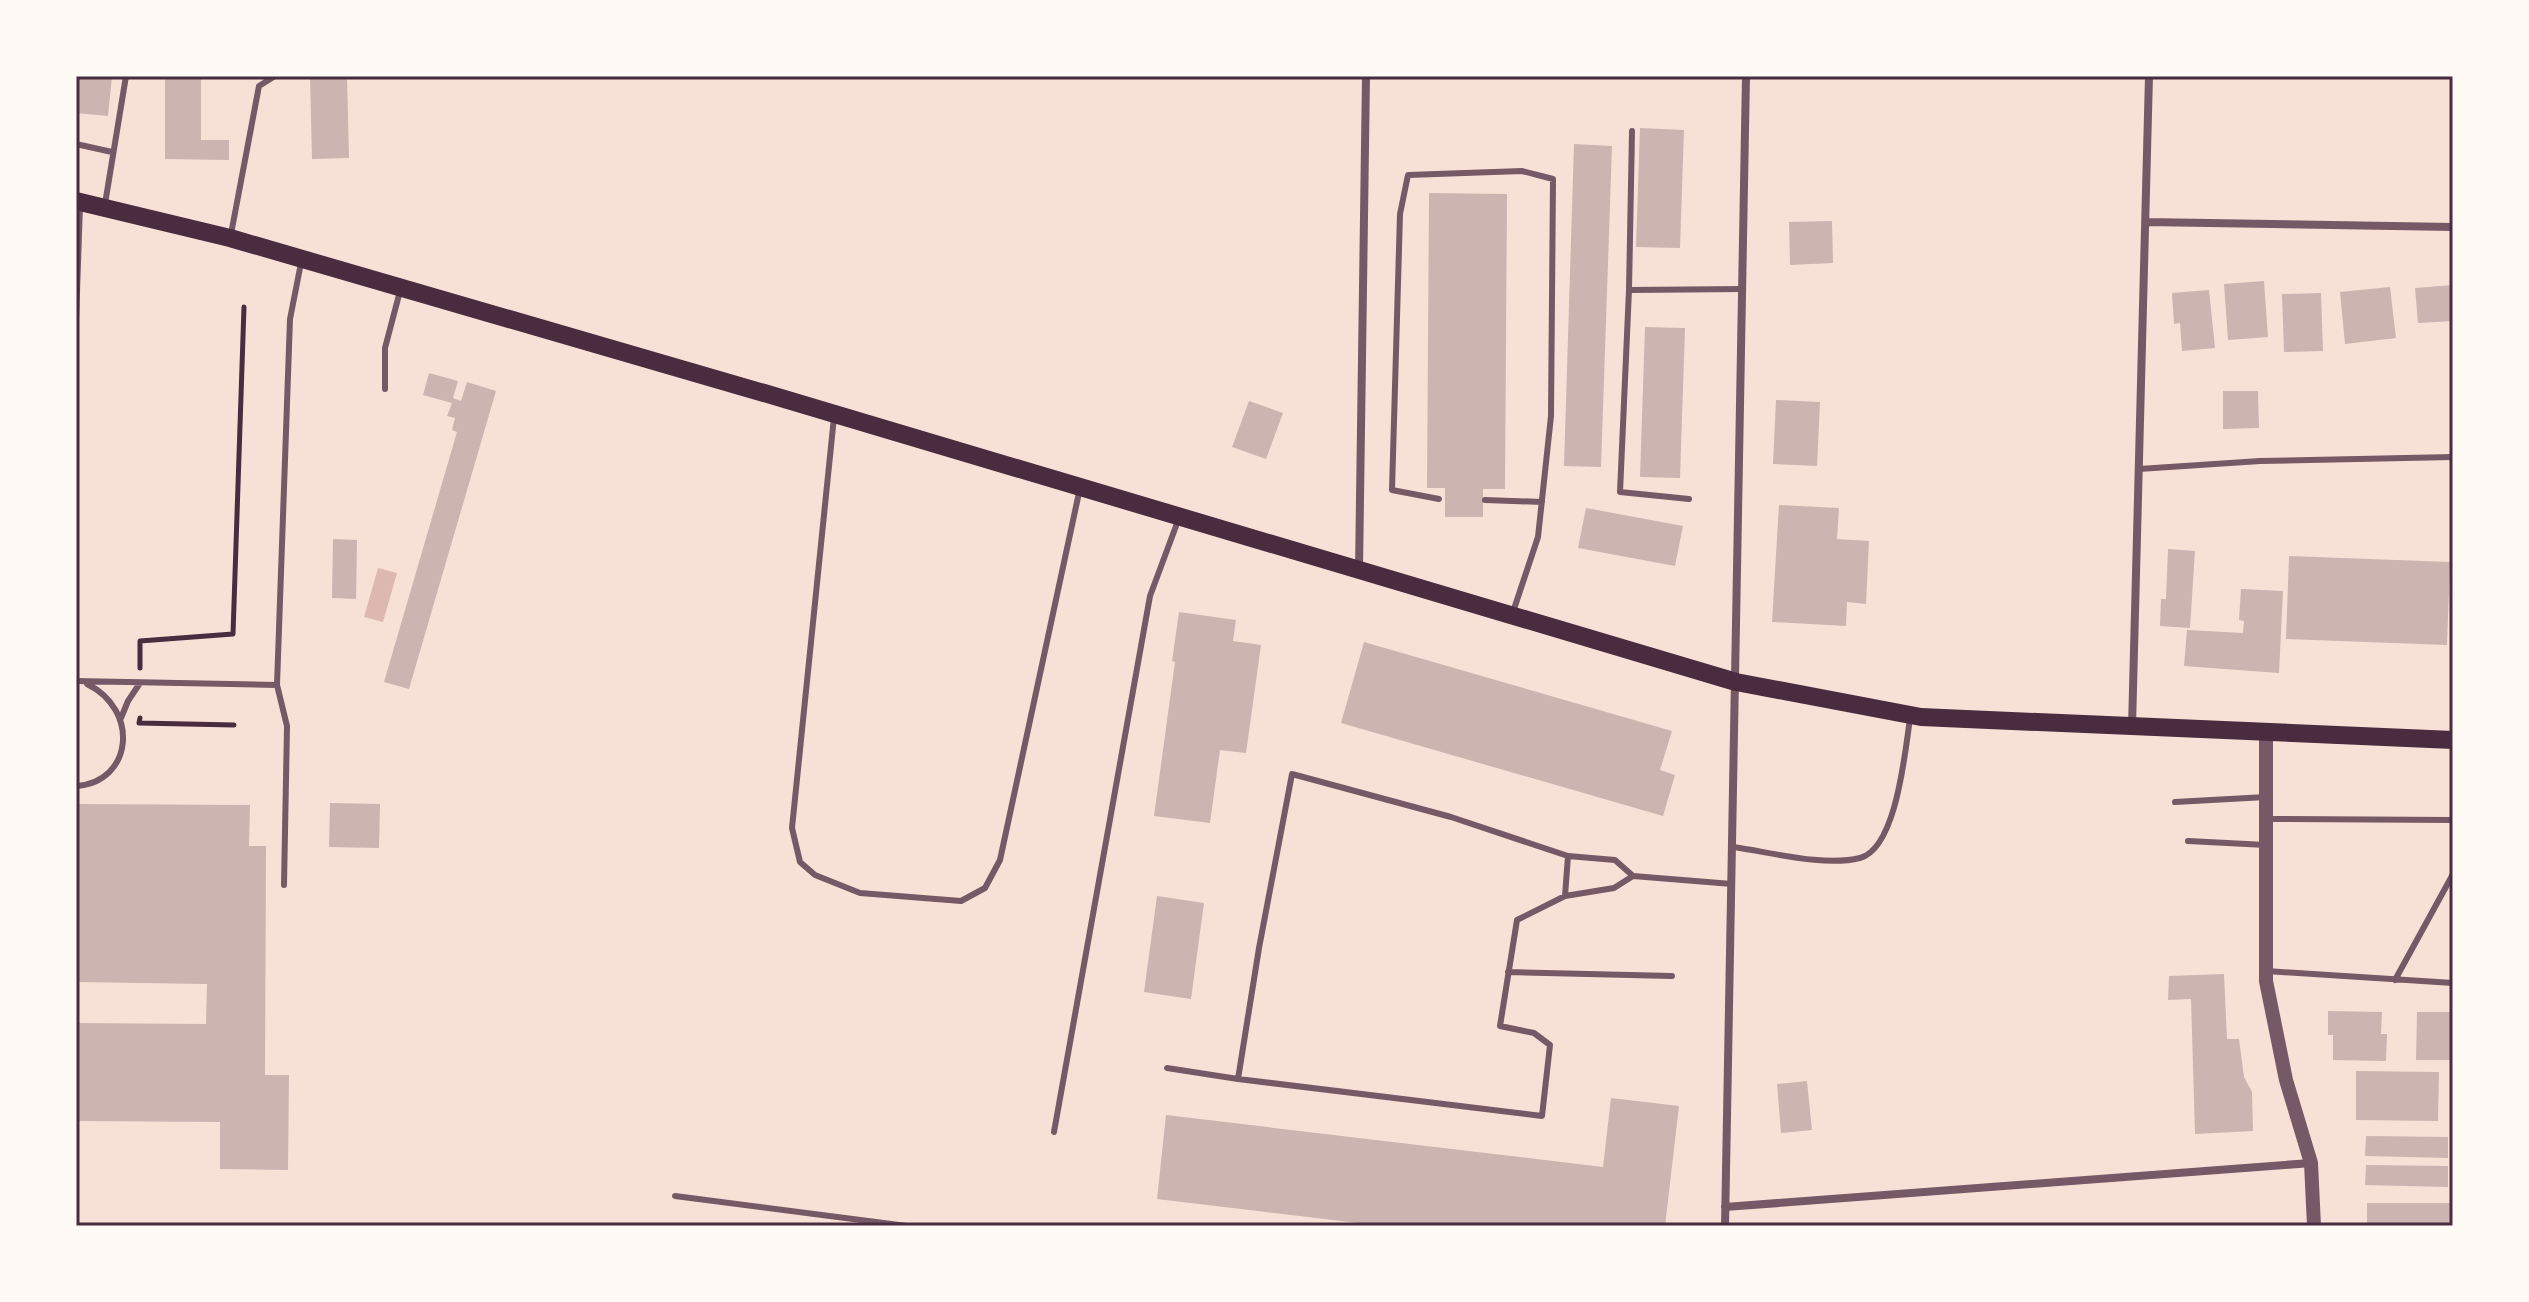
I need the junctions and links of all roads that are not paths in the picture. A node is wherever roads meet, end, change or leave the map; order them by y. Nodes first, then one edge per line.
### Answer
1 (126, 76) edge
2 (275, 76) edge
3 (1366, 76) edge
4 (1746, 76) edge
5 (2149, 76) edge
6 (1632, 131) dead end
7 (76, 144) edge
8 (112, 152) junction
9 (78, 202) edge
10 (104, 208) junction
11 (2146, 222) junction
12 (2453, 227) edge
13 (230, 238) junction
14 (302, 259) junction
15 (401, 287) junction
16 (1743, 289) junction
17 (1629, 290) junction
18 (76, 320) edge
19 (385, 389) dead end
20 (834, 413) junction
21 (2453, 457) edge
22 (2139, 469) junction
23 (1080, 487) junction
24 (1439, 499) dead end
25 (1689, 499) dead end
26 (1485, 500) dead end
27 (1542, 502) junction
28 (1180, 517) junction
29 (1359, 571) junction
30 (1512, 616) junction
31 (76, 682) edge
32 (1736, 682) junction
33 (140, 683) junction
34 (277, 685) junction
35 (1911, 715) junction
36 (121, 718) junction
37 (2132, 728) junction
38 (2266, 732) junction
39 (2453, 740) edge
40 (76, 786) edge
41 (2266, 797) junction
42 (2175, 802) dead end
43 (2266, 819) junction
44 (2453, 820) edge
45 (2188, 841) dead end
46 (2266, 845) junction
47 (1733, 847) junction
48 (1568, 856) junction
49 (2453, 874) edge
50 (1633, 876) junction
51 (1732, 884) junction
52 (284, 885) dead end
53 (1565, 896) junction
54 (2266, 971) junction
55 (1508, 972) junction
56 (1672, 976) dead end
57 (2395, 980) junction
58 (2453, 983) edge
59 (1167, 1068) dead end
60 (1238, 1079) junction
61 (1054, 1132) dead end
62 (2311, 1163) junction
63 (675, 1196) dead end
64 (1725, 1207) junction
65 (907, 1226) edge
66 (1725, 1226) edge
67 (2314, 1226) edge

1 - 8 lane
2 - 13 lane
3 - 29 street
4 - 16 street
5 - 11 street
6 - 17 lane
7 - 8 lane
8 - 10 lane
9 - 10 main road
9 - 18 lane
10 - 13 main road
11 - 12 street
11 - 22 street
13 - 14 main road
14 - 15 main road
14 - 34 lane
15 - 19 lane
15 - 20 main road
16 - 17 lane
16 - 32 street
17 - 25 lane
20 - 23 main road
20 - 23 lane
21 - 22 lane
22 - 37 street
23 - 28 main road
24 - 27 lane
26 - 27 lane
27 - 30 lane
28 - 29 main road
28 - 61 lane
29 - 30 main road
30 - 32 main road
31 - 33 lane
31 - 36 lane
32 - 35 main road
32 - 47 street
33 - 34 lane
33 - 36 lane
34 - 52 lane
35 - 37 main road
35 - 47 lane
36 - 40 lane
37 - 38 main road
38 - 39 main road
38 - 41 street
41 - 42 lane
41 - 43 street
43 - 44 lane
43 - 46 street
45 - 46 lane
46 - 54 street
47 - 51 street
48 - 50 lane
48 - 53 lane
48 - 60 lane
49 - 57 lane
50 - 51 lane
50 - 53 lane
51 - 64 street
53 - 55 lane
54 - 57 lane
54 - 62 street
55 - 56 lane
55 - 60 lane
57 - 58 lane
59 - 60 lane
62 - 64 street
62 - 67 street
63 - 65 lane
64 - 66 street

